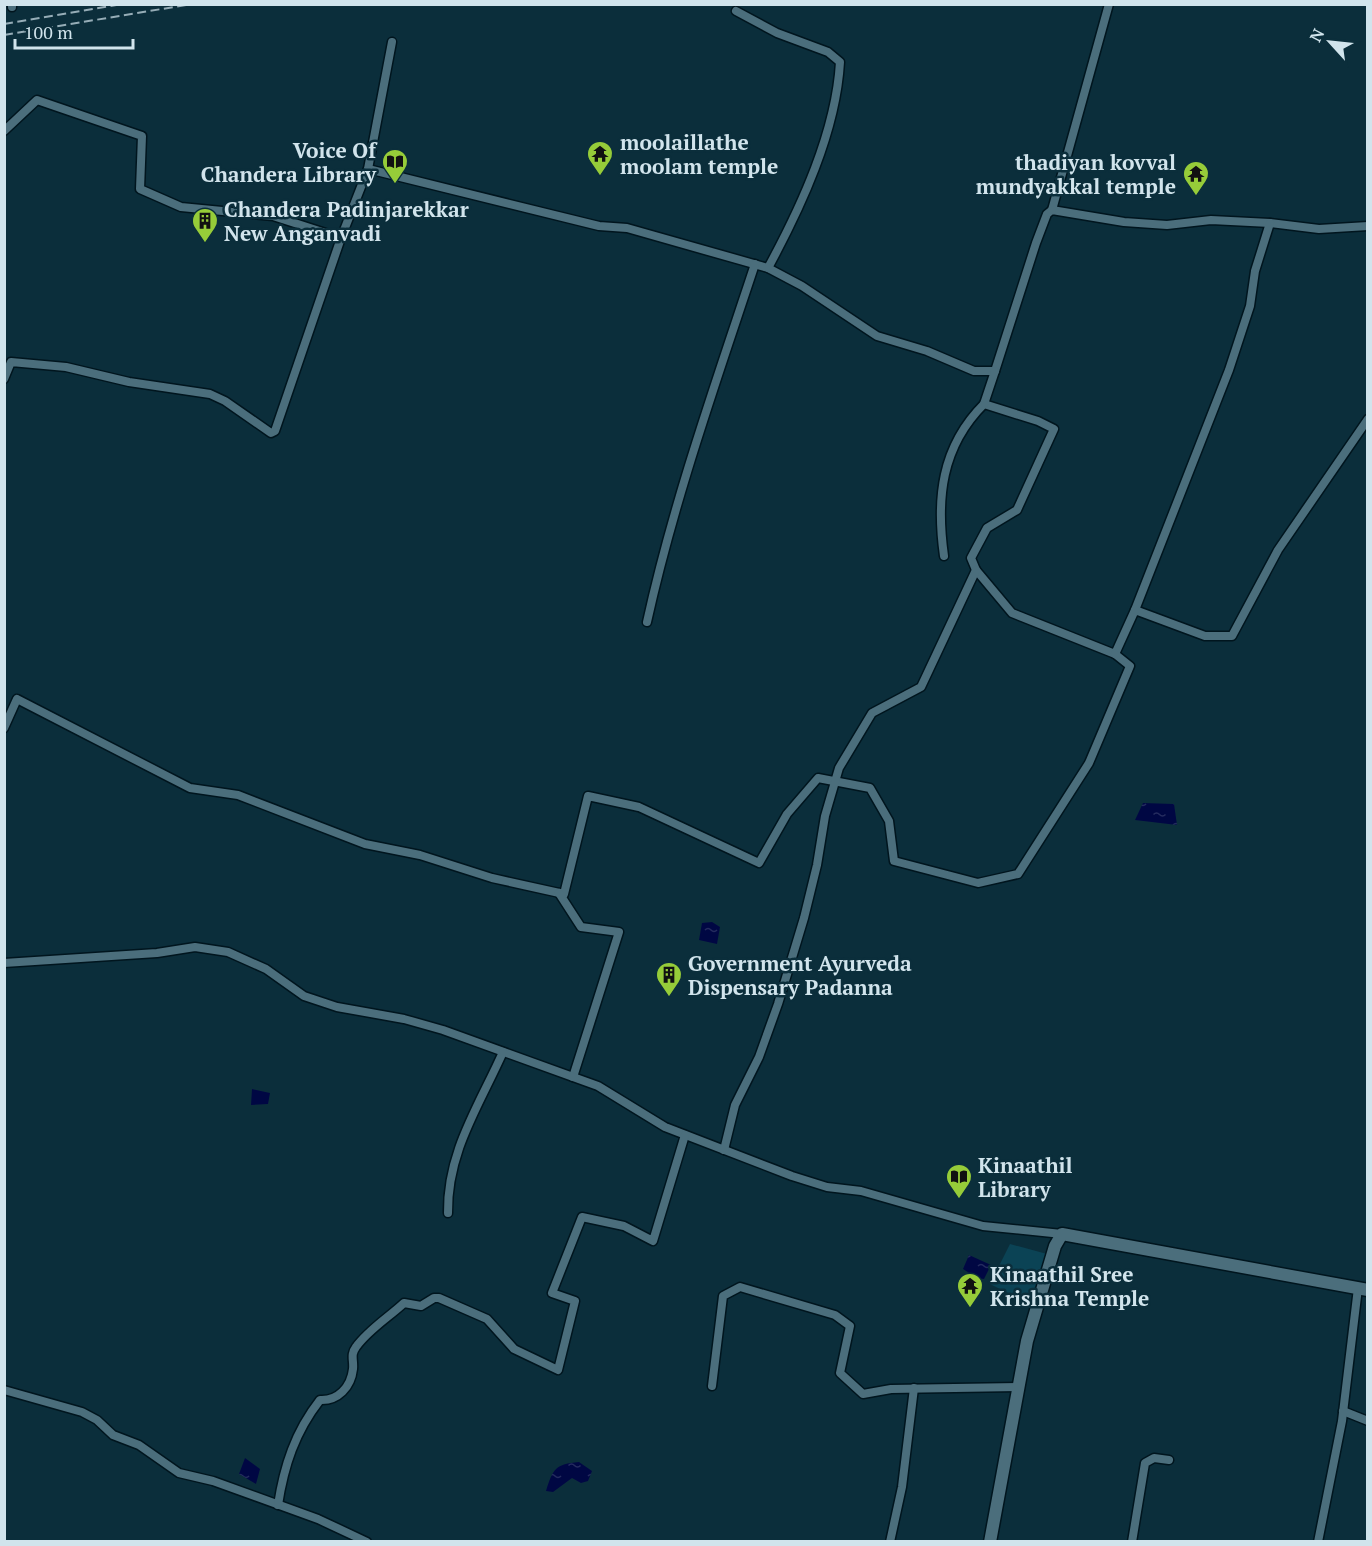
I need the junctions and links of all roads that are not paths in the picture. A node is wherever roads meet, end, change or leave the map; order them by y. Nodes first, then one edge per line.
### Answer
1 (1109, 4) edge
2 (736, 11) dead end
3 (392, 42) dead end
4 (4, 131) edge
5 (368, 169) junction
6 (1052, 210) junction
7 (1270, 223) junction
8 (1368, 226) edge
9 (341, 238) junction
10 (755, 264) junction
11 (768, 268) junction
12 (995, 371) junction
13 (4, 379) edge
14 (984, 404) junction
15 (1368, 419) edge
16 (944, 556) dead end
17 (976, 570) junction
18 (1135, 610) junction
19 (647, 622) dead end
20 (1115, 654) junction
21 (4, 728) edge
22 (835, 781) junction
23 (559, 892) junction
24 (4, 963) edge
25 (503, 1052) junction
26 (573, 1077) junction
27 (685, 1135) junction
28 (724, 1150) junction
29 (448, 1213) dead end
30 (1062, 1234) junction
31 (1363, 1289) edge
32 (712, 1386) dead end
33 (1019, 1387) junction
34 (914, 1389) junction
35 (4, 1390) edge
36 (1343, 1411) junction
37 (1368, 1421) edge
38 (1169, 1460) dead end
39 (278, 1504) junction
40 (368, 1542) edge
41 (890, 1542) edge
42 (990, 1542) edge
43 (1131, 1542) edge
44 (1318, 1542) edge

1 - 6 street
2 - 11 street
3 - 5 street
4 - 9 street
5 - 9 street
5 - 10 street
6 - 7 street
6 - 12 street
7 - 8 street
7 - 18 street
9 - 13 street
10 - 11 street
10 - 19 street
11 - 12 street
12 - 14 street
14 - 16 street
14 - 17 street
15 - 18 street
17 - 20 street
17 - 22 street
18 - 20 street
20 - 22 street
21 - 23 street
22 - 23 street
22 - 28 street
23 - 26 street
24 - 25 street
25 - 26 street
25 - 29 street
26 - 27 street
27 - 28 street
27 - 39 street
28 - 30 street
30 - 31 main road
30 - 33 main road
31 - 36 street
32 - 34 street
33 - 34 street
33 - 42 main road
34 - 41 street
35 - 39 street
36 - 37 street
36 - 44 street
38 - 43 street
39 - 40 street

